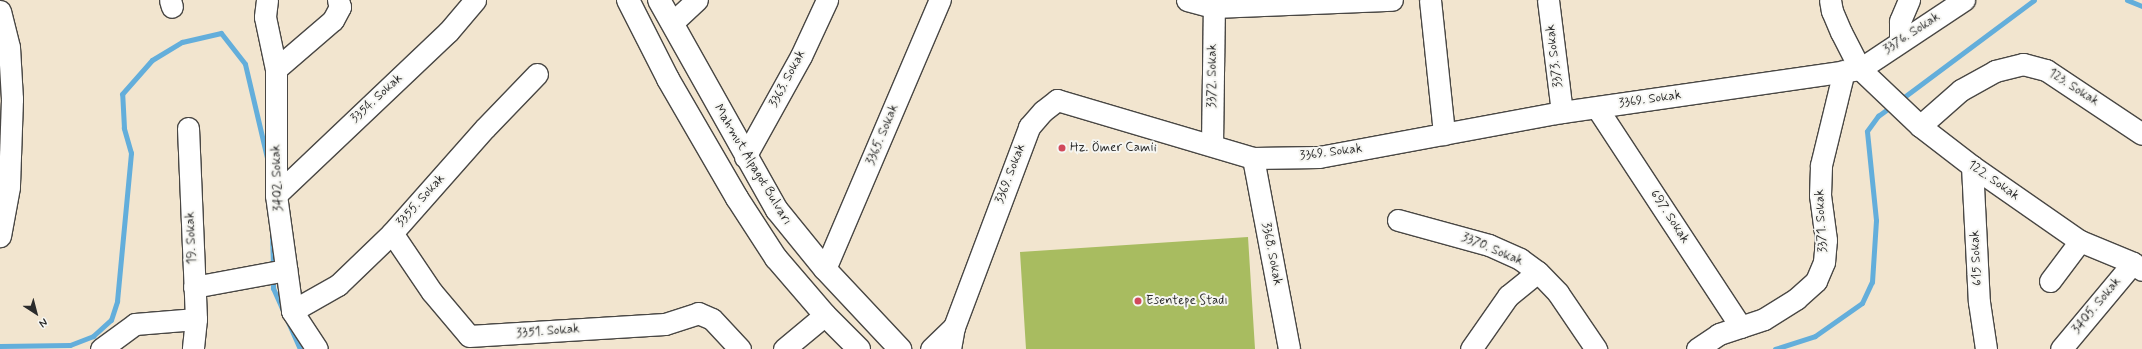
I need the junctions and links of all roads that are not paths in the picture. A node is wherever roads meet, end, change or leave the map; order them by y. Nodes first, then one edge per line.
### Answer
1 (267, 0) edge
2 (338, 0) edge
3 (475, 0) edge
4 (628, 0) edge
5 (659, 0) edge
6 (697, 0) edge
7 (827, 0) edge
8 (940, 0) edge
9 (1188, 0) edge
10 (1392, 0) edge
11 (1430, 0) edge
12 (1548, 0) edge
13 (1830, 0) edge
14 (1909, 0) edge
15 (1964, 0) edge
16 (1214, 7) junction
17 (0, 10) edge
18 (672, 23) junction
19 (1900, 41) junction
20 (276, 69) junction
21 (1852, 70) junction
22 (537, 74) dead end
23 (6, 81) edge
24 (1597, 108) junction
25 (1562, 112) junction
26 (1920, 126) junction
27 (188, 128) dead end
28 (1444, 134) junction
29 (2142, 134) edge
30 (1212, 145) junction
31 (745, 157) junction
32 (1253, 158) junction
33 (1972, 166) junction
34 (276, 195) junction
35 (1398, 220) dead end
36 (392, 233) junction
37 (0, 236) edge
38 (2080, 241) junction
39 (2137, 267) edge
40 (825, 269) junction
41 (281, 271) junction
42 (1538, 272) junction
43 (2050, 281) dead end
44 (194, 287) junction
45 (292, 311) junction
46 (825, 315) junction
47 (196, 319) junction
48 (954, 327) junction
49 (1741, 327) junction
50 (538, 341) edge
51 (101, 349) edge
52 (193, 349) edge
53 (317, 349) edge
54 (740, 349) edge
55 (784, 349) edge
56 (859, 349) edge
57 (900, 349) edge
58 (931, 349) edge
59 (950, 349) edge
60 (1289, 349) edge
61 (1471, 349) edge
62 (1596, 349) edge
63 (1697, 349) edge
64 (1986, 349) edge
65 (2061, 349) edge

1 - 20 street, 3402. Sokak
2 - 20 street
3 - 34 street, 3354. Sokak
4 - 46 main road
5 - 18 main road, Mahmut Alpagot Bulvarı
6 - 18 street
7 - 31 street, 3363. Sokak
8 - 40 street, 3365. Sokak
9 - 16 street
10 - 16 street
11 - 28 street
12 - 25 street, 3373. Sokak
13 - 21 street, 122. Sokak
14 - 19 street
15 - 19 street, 3376. Sokak
16 - 30 street, 3372. Sokak
17 - 23 street
18 - 31 main road, Mahmut Alpagot Bulvarı
19 - 21 street, 3376. Sokak
20 - 34 street, 3402. Sokak
21 - 24 street, 3369. Sokak
21 - 26 street, 122. Sokak
21 - 49 street, 3371. Sokak
22 - 36 street, 3355. Sokak
23 - 37 street
24 - 25 street, 3369. Sokak
24 - 49 street, 697. Sokak
25 - 28 street, 3369. Sokak
26 - 29 street, 123. Sokak
26 - 33 street, 122. Sokak
27 - 44 street, 19. Sokak
28 - 32 street, 3369. Sokak
30 - 32 street, 3369. Sokak
30 - 48 street, 3369. Sokak
31 - 40 main road, Mahmut Alpagot Bulvarı
32 - 60 street, 3368. Sokak
33 - 38 street, 122. Sokak
33 - 64 street, 615 Sokak
34 - 41 street, 3402. Sokak
35 - 42 street, 3370. Sokak
36 - 45 street, 3355. Sokak
36 - 50 street, 3351. Sokak
38 - 39 street, 122. Sokak
38 - 43 street
39 - 65 street, 3405. Sokak
40 - 57 main road, Mahmut Alpagot Bulvarı
41 - 44 street
41 - 45 street, 3402. Sokak
42 - 61 street
42 - 62 street, 3370. Sokak
44 - 47 street, 19. Sokak
45 - 53 street, 3402. Sokak
46 - 55 street
46 - 56 main road
47 - 51 street
47 - 52 street, 19. Sokak
48 - 58 street, 3369. Sokak
48 - 59 street, 3369. Sokak
49 - 63 street, 3371. Sokak
50 - 54 street, 3351. Sokak

